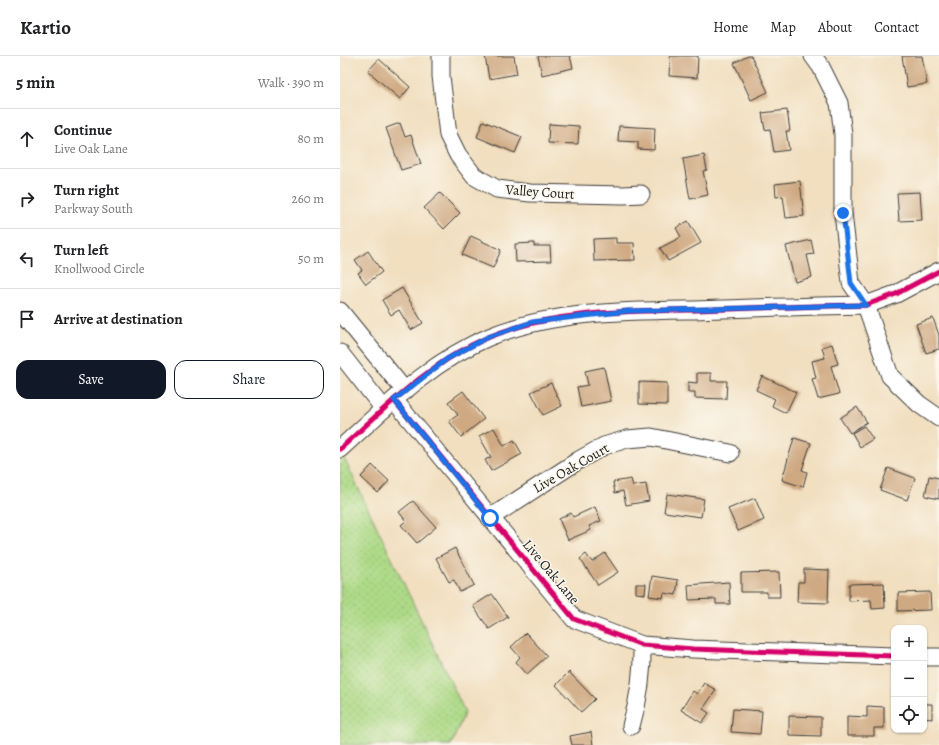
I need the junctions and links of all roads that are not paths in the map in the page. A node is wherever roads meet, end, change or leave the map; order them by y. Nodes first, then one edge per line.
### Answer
1 (441, 56) edge
2 (813, 56) edge
3 (641, 194) dead end
4 (939, 271) edge
5 (866, 305) junction
6 (340, 310) edge
7 (340, 353) edge
8 (394, 400) junction
9 (939, 418) edge
10 (340, 449) edge
11 (730, 453) dead end
12 (490, 518) junction
13 (642, 645) junction
14 (891, 656) edge
15 (927, 657) edge
16 (939, 657) edge
17 (631, 726) dead end

1 - 3 street, Valley Court
2 - 5 street
4 - 5 street
5 - 8 street
5 - 9 street
6 - 8 street
7 - 8 street
8 - 10 street
8 - 12 street, Live Oak Lane
11 - 12 street, Live Oak Court
12 - 13 street, Live Oak Lane
13 - 14 street, Live Oak Lane
13 - 17 street
15 - 16 street

